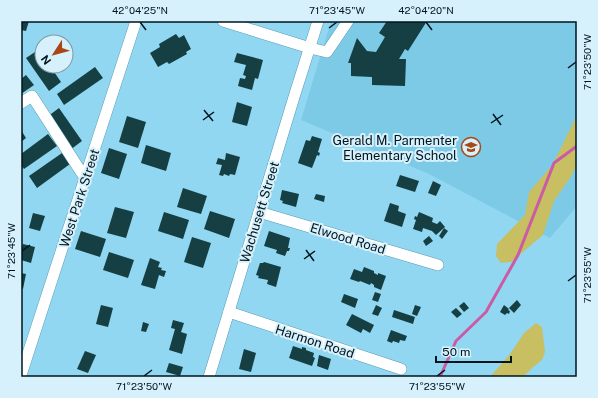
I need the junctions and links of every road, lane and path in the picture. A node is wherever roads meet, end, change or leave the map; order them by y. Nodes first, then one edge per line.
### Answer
1 (136, 21) edge
2 (223, 21) edge
3 (318, 21) edge
4 (348, 21) edge
5 (310, 48) junction
6 (21, 103) edge
7 (85, 178) junction
8 (259, 212) junction
9 (438, 265) dead end
10 (229, 312) junction
11 (401, 369) dead end
12 (21, 375) edge
13 (209, 377) edge

1 - 7 street, West Park Street
2 - 5 street
3 - 5 street, Wachusett Street
4 - 5 street
5 - 8 street, Wachusett Street
6 - 7 street
7 - 12 street, West Park Street
8 - 9 street, Elwood Road
8 - 10 street, Wachusett Street
10 - 11 street, Harmon Road
10 - 13 street, Wachusett Street

